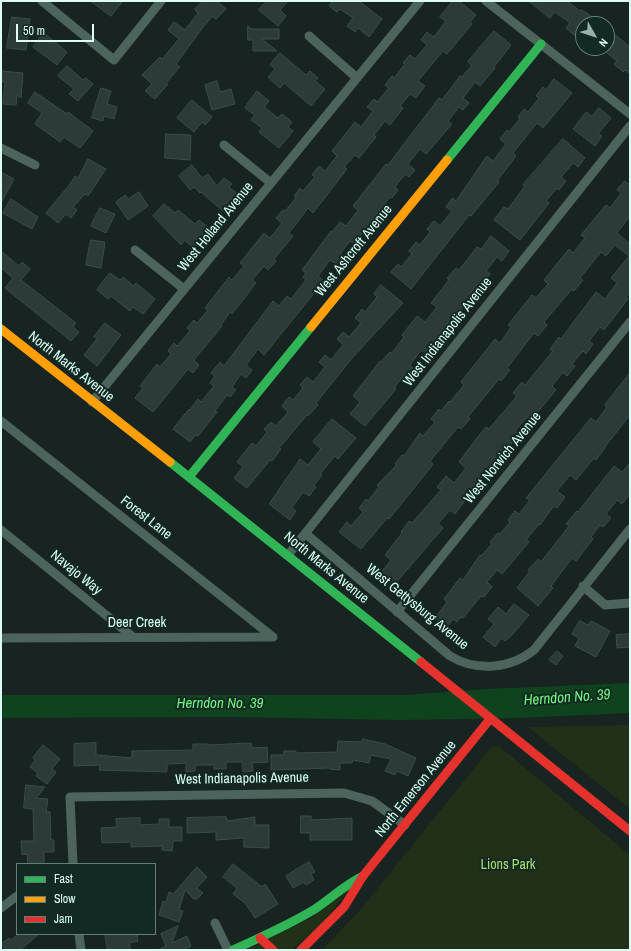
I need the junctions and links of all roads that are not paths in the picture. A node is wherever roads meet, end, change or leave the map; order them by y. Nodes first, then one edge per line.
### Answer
1 (42, 1) edge
2 (161, 1) edge
3 (420, 1) edge
4 (486, 1) edge
5 (309, 36) dead end
6 (540, 44) junction
7 (357, 78) junction
8 (630, 114) edge
9 (630, 126) edge
10 (224, 145) dead end
11 (1, 148) edge
12 (34, 165) dead end
13 (271, 183) junction
14 (135, 250) dead end
15 (184, 290) junction
16 (630, 322) edge
17 (1, 329) edge
18 (92, 402) junction
19 (1, 421) edge
20 (189, 477) junction
21 (630, 529) edge
22 (1, 530) edge
23 (306, 534) junction
24 (288, 555) junction
25 (583, 586) junction
26 (630, 603) edge
27 (397, 612) junction
28 (133, 637) junction
29 (273, 637) joint
30 (1, 638) edge
31 (490, 719) junction
32 (405, 825) junction
33 (630, 831) edge
34 (73, 863) edge
35 (363, 876) junction
36 (16, 897) edge
37 (1, 908) edge
38 (215, 923) dead end
39 (79, 935) edge
40 (260, 938) junction
41 (81, 950) edge
42 (228, 950) edge
43 (233, 950) edge
44 (273, 950) edge
45 (301, 950) edge

1 - 2 street
3 - 7 street, West Holland Avenue
4 - 6 street
5 - 7 street
6 - 8 street
6 - 20 street, West Ashcroft Avenue
7 - 13 street, West Holland Avenue
9 - 23 street, West Indianapolis Avenue
10 - 13 street, West Holland Avenue
11 - 12 street
13 - 15 street, West Holland Avenue
14 - 15 street, West Holland Avenue
15 - 18 street, West Holland Avenue
16 - 27 street, West Norwich Avenue
17 - 18 street, North Marks Avenue
18 - 20 street, North Marks Avenue
19 - 29 street, Forest Lane
20 - 24 street, North Marks Avenue
21 - 25 street, West Gettysburg Avenue
22 - 28 street, Navajo Way
23 - 24 street, West Indianapolis Avenue
23 - 27 street, West Gettysburg Avenue
24 - 31 street, North Marks Avenue
25 - 26 street
25 - 27 street, West Gettysburg Avenue
28 - 29 street, Deer Creek
28 - 30 street, Deer Creek
31 - 32 street, North Emerson Avenue
31 - 33 street, North Marks Avenue
32 - 34 street, West Indianapolis Avenue
32 - 35 street, North Emerson Avenue
35 - 40 street, North Emerson Avenue
35 - 45 street, North Emerson Avenue
36 - 37 street
38 - 42 street
39 - 41 street
40 - 43 street, North Emerson Avenue
40 - 44 street

